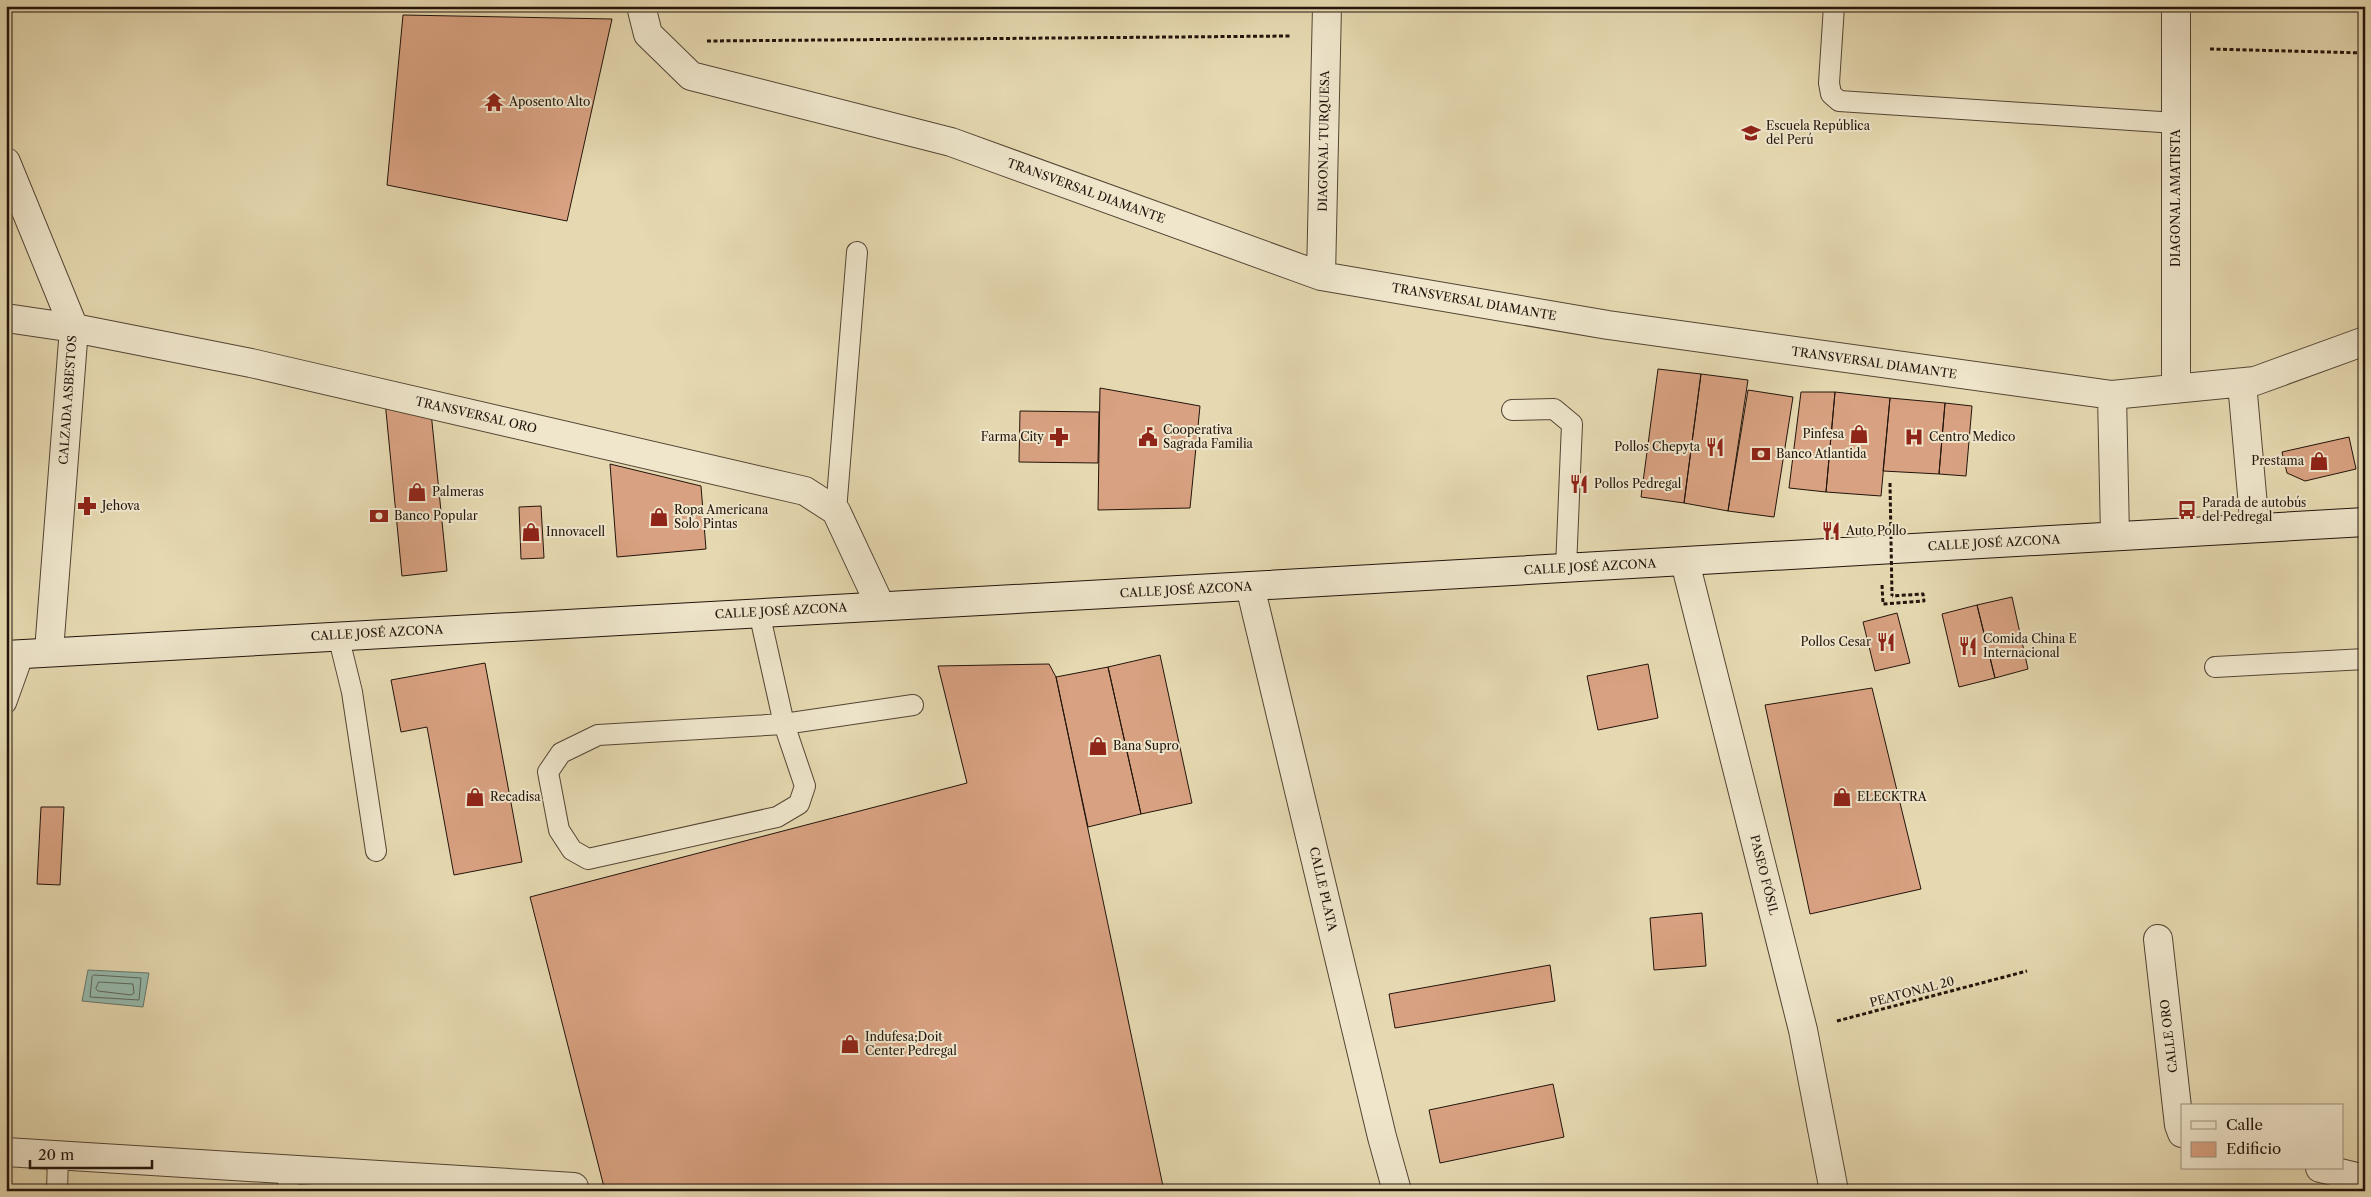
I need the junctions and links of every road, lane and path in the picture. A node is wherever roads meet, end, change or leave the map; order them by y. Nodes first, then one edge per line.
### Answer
1 (641, 6) edge
2 (1327, 6) edge
3 (1834, 6) edge
4 (2176, 6) edge
5 (1326, 36) junction
6 (656, 42) junction
7 (2176, 49) junction
8 (2365, 53) edge
9 (2176, 122) junction
10 (6, 162) edge
11 (857, 252) dead end
12 (1321, 276) junction
13 (6, 318) edge
14 (74, 328) junction
15 (2365, 341) edge
16 (2242, 383) junction
17 (2176, 389) junction
18 (2112, 395) junction
19 (1512, 410) dead end
20 (1890, 483) dead end
21 (836, 511) junction
22 (2365, 522) edge
23 (2254, 528) junction
24 (2115, 536) junction
25 (1685, 562) junction
26 (1566, 568) junction
27 (1250, 586) junction
28 (1882, 604) dead end
29 (880, 605) junction
30 (759, 612) junction
31 (338, 635) junction
32 (26, 653) edge
33 (2365, 659) edge
34 (2215, 667) dead end
35 (6, 704) edge
36 (913, 705) dead end
37 (784, 724) junction
38 (376, 851) dead end
39 (2158, 939) dead end
40 (2026, 971) dead end
41 (1803, 1030) junction
42 (2181, 1128) edge
43 (6, 1152) edge
44 (58, 1155) junction
45 (2328, 1170) edge
46 (2365, 1179) edge
47 (288, 1180) edge
48 (57, 1191) edge
49 (575, 1191) edge
50 (1398, 1191) edge
51 (1834, 1191) edge

1 - 6 street, TRANSVERSAL DIAMANTE
2 - 5 street, DIAGONAL TURQUESA
3 - 9 lane
4 - 7 street, DIAGONAL AMATISTA
5 - 6 path
5 - 12 street, DIAGONAL TURQUESA
6 - 12 street, TRANSVERSAL DIAMANTE
7 - 8 path
7 - 9 street, DIAGONAL AMATISTA
9 - 17 street, DIAGONAL AMATISTA
10 - 14 street, CALZADA ASBESTOS
11 - 21 lane
12 - 18 street, TRANSVERSAL DIAMANTE
13 - 14 street, TRANSVERSAL ORO
14 - 21 street, TRANSVERSAL ORO
14 - 32 street, CALZADA ASBESTOS
15 - 16 street, TRANSVERSAL DIAMANTE
16 - 17 street, TRANSVERSAL DIAMANTE
16 - 23 street
17 - 18 street, TRANSVERSAL DIAMANTE
18 - 24 street
19 - 26 lane
20 - 28 path, bridge
21 - 29 street
22 - 23 street, CALLE JOSÉ AZCONA
23 - 24 street, CALLE JOSÉ AZCONA
24 - 25 street, CALLE JOSÉ AZCONA
25 - 26 street, CALLE JOSÉ AZCONA
25 - 41 street, PASEO FÓSIL
26 - 27 street, CALLE JOSÉ AZCONA
27 - 29 street, CALLE JOSÉ AZCONA
27 - 50 street, CALLE PLATA
29 - 30 street, CALLE JOSÉ AZCONA
30 - 31 street, CALLE JOSÉ AZCONA
30 - 37 lane
31 - 32 street, CALLE JOSÉ AZCONA
31 - 38 lane
32 - 35 lane
33 - 34 lane
36 - 37 lane
37 - 37 lane
39 - 42 street, CALLE ORO
40 - 41 path, PEATONAL 20
41 - 51 street, PASEO FÓSIL
43 - 44 street
44 - 47 street
44 - 48 lane
45 - 46 street
47 - 49 street

